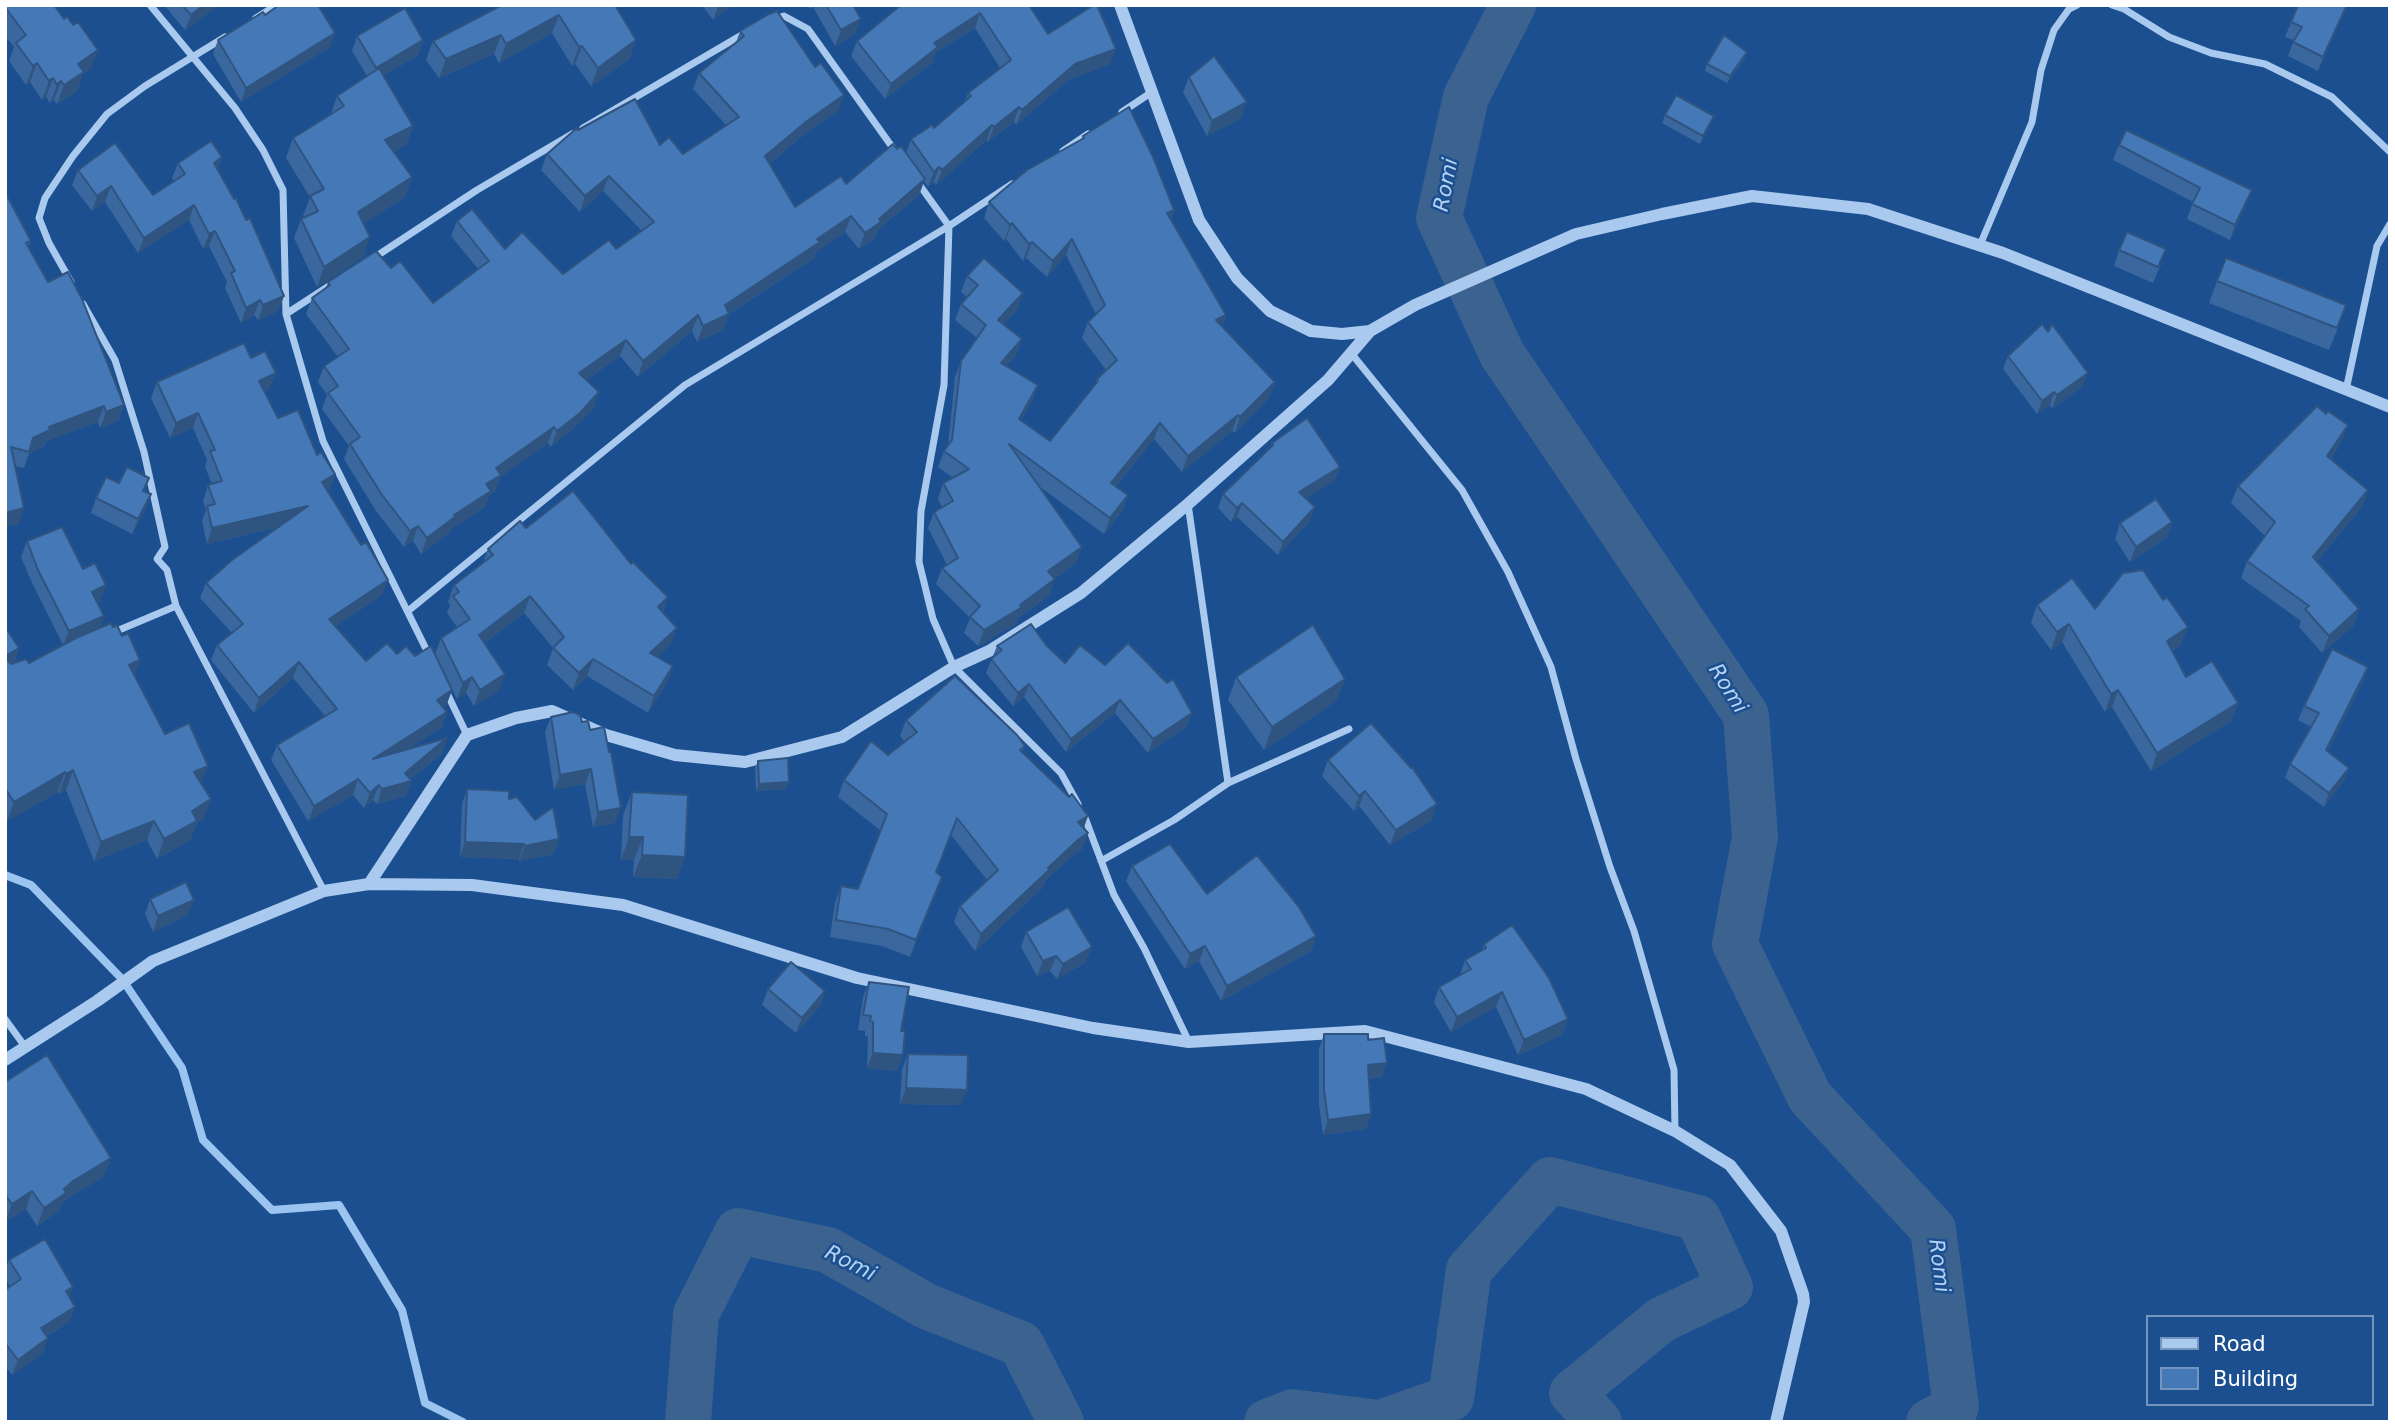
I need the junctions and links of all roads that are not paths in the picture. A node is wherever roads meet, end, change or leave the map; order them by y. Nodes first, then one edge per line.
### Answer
1 (150, 5) edge
2 (277, 5) edge
3 (1120, 5) edge
4 (2077, 5) edge
5 (2112, 5) edge
6 (2126, 7) edge
7 (245, 24) edge
8 (761, 24) edge
9 (234, 31) edge
10 (749, 31) edge
11 (192, 57) junction
12 (1152, 92) junction
13 (1118, 114) edge
14 (1096, 129) edge
15 (2390, 152) edge
16 (1051, 159) edge
17 (902, 160) edge
18 (910, 171) edge
19 (1017, 181) edge
20 (2390, 224) edge
21 (949, 226) junction
22 (1980, 245) junction
23 (361, 266) edge
24 (340, 280) edge
25 (74, 287) edge
26 (80, 298) edge
27 (286, 314) junction
28 (1370, 331) junction
29 (1351, 353) junction
30 (2346, 391) junction
31 (2390, 407) edge
32 (1188, 505) junction
33 (176, 606) junction
34 (408, 611) junction
35 (103, 636) edge
36 (432, 660) edge
37 (954, 667) junction
38 (443, 685) edge
39 (1349, 729) dead end
40 (467, 735) junction
41 (1228, 783) junction
42 (1101, 861) junction
43 (369, 884) junction
44 (324, 891) junction
45 (5, 1019) edge
46 (1189, 1042) junction
47 (26, 1048) junction
48 (5, 1060) edge
49 (1675, 1131) junction
50 (1776, 1422) edge

1 - 11 street
2 - 7 street
3 - 12 street
4 - 22 street
5 - 6 street
6 - 15 street
8 - 17 street
9 - 11 street
10 - 23 street
11 - 25 street
11 - 27 street
12 - 13 street
12 - 28 street
14 - 16 street
18 - 21 street
19 - 21 street
20 - 30 street
21 - 34 street
21 - 37 street
22 - 28 street
22 - 30 street
24 - 27 street
26 - 33 street
27 - 34 street
28 - 29 street
29 - 32 street
29 - 49 street
30 - 31 street
32 - 37 street
32 - 41 street
33 - 35 street
33 - 44 street
34 - 36 street
37 - 40 street
37 - 42 street
38 - 40 street
39 - 41 street
40 - 43 street
41 - 42 street
42 - 46 street
43 - 44 street
43 - 46 street
44 - 47 street
45 - 47 street
46 - 49 street
47 - 48 street
49 - 50 street

